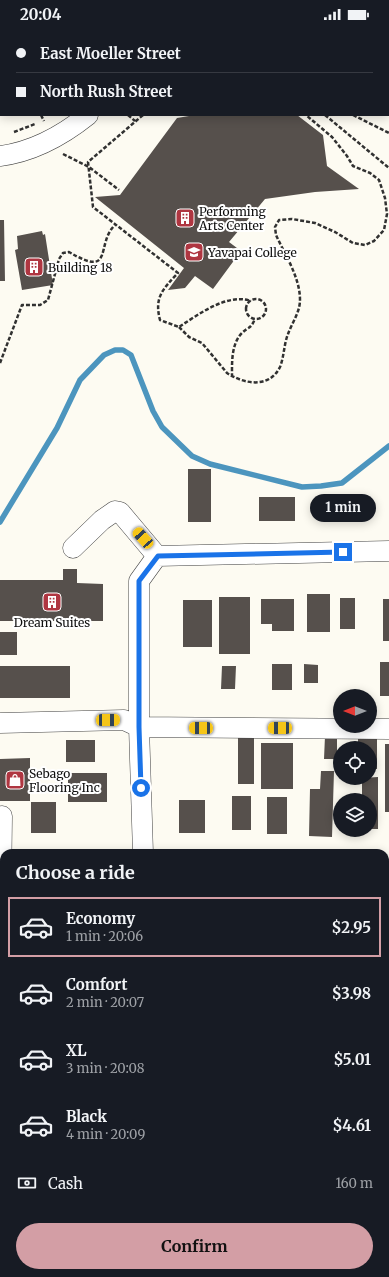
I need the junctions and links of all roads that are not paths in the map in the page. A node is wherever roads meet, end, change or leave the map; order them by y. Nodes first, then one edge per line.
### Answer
1 (87, 116) edge
2 (0, 156) edge
3 (73, 548) dead end
4 (389, 551) edge
5 (158, 556) junction
6 (0, 723) edge
7 (139, 727) junction
8 (389, 729) edge
9 (2, 816) dead end
10 (2, 849) edge
11 (143, 849) edge

1 - 2 street
3 - 5 street
4 - 5 street
5 - 7 street
6 - 7 street
7 - 8 street
7 - 11 street
9 - 10 street

